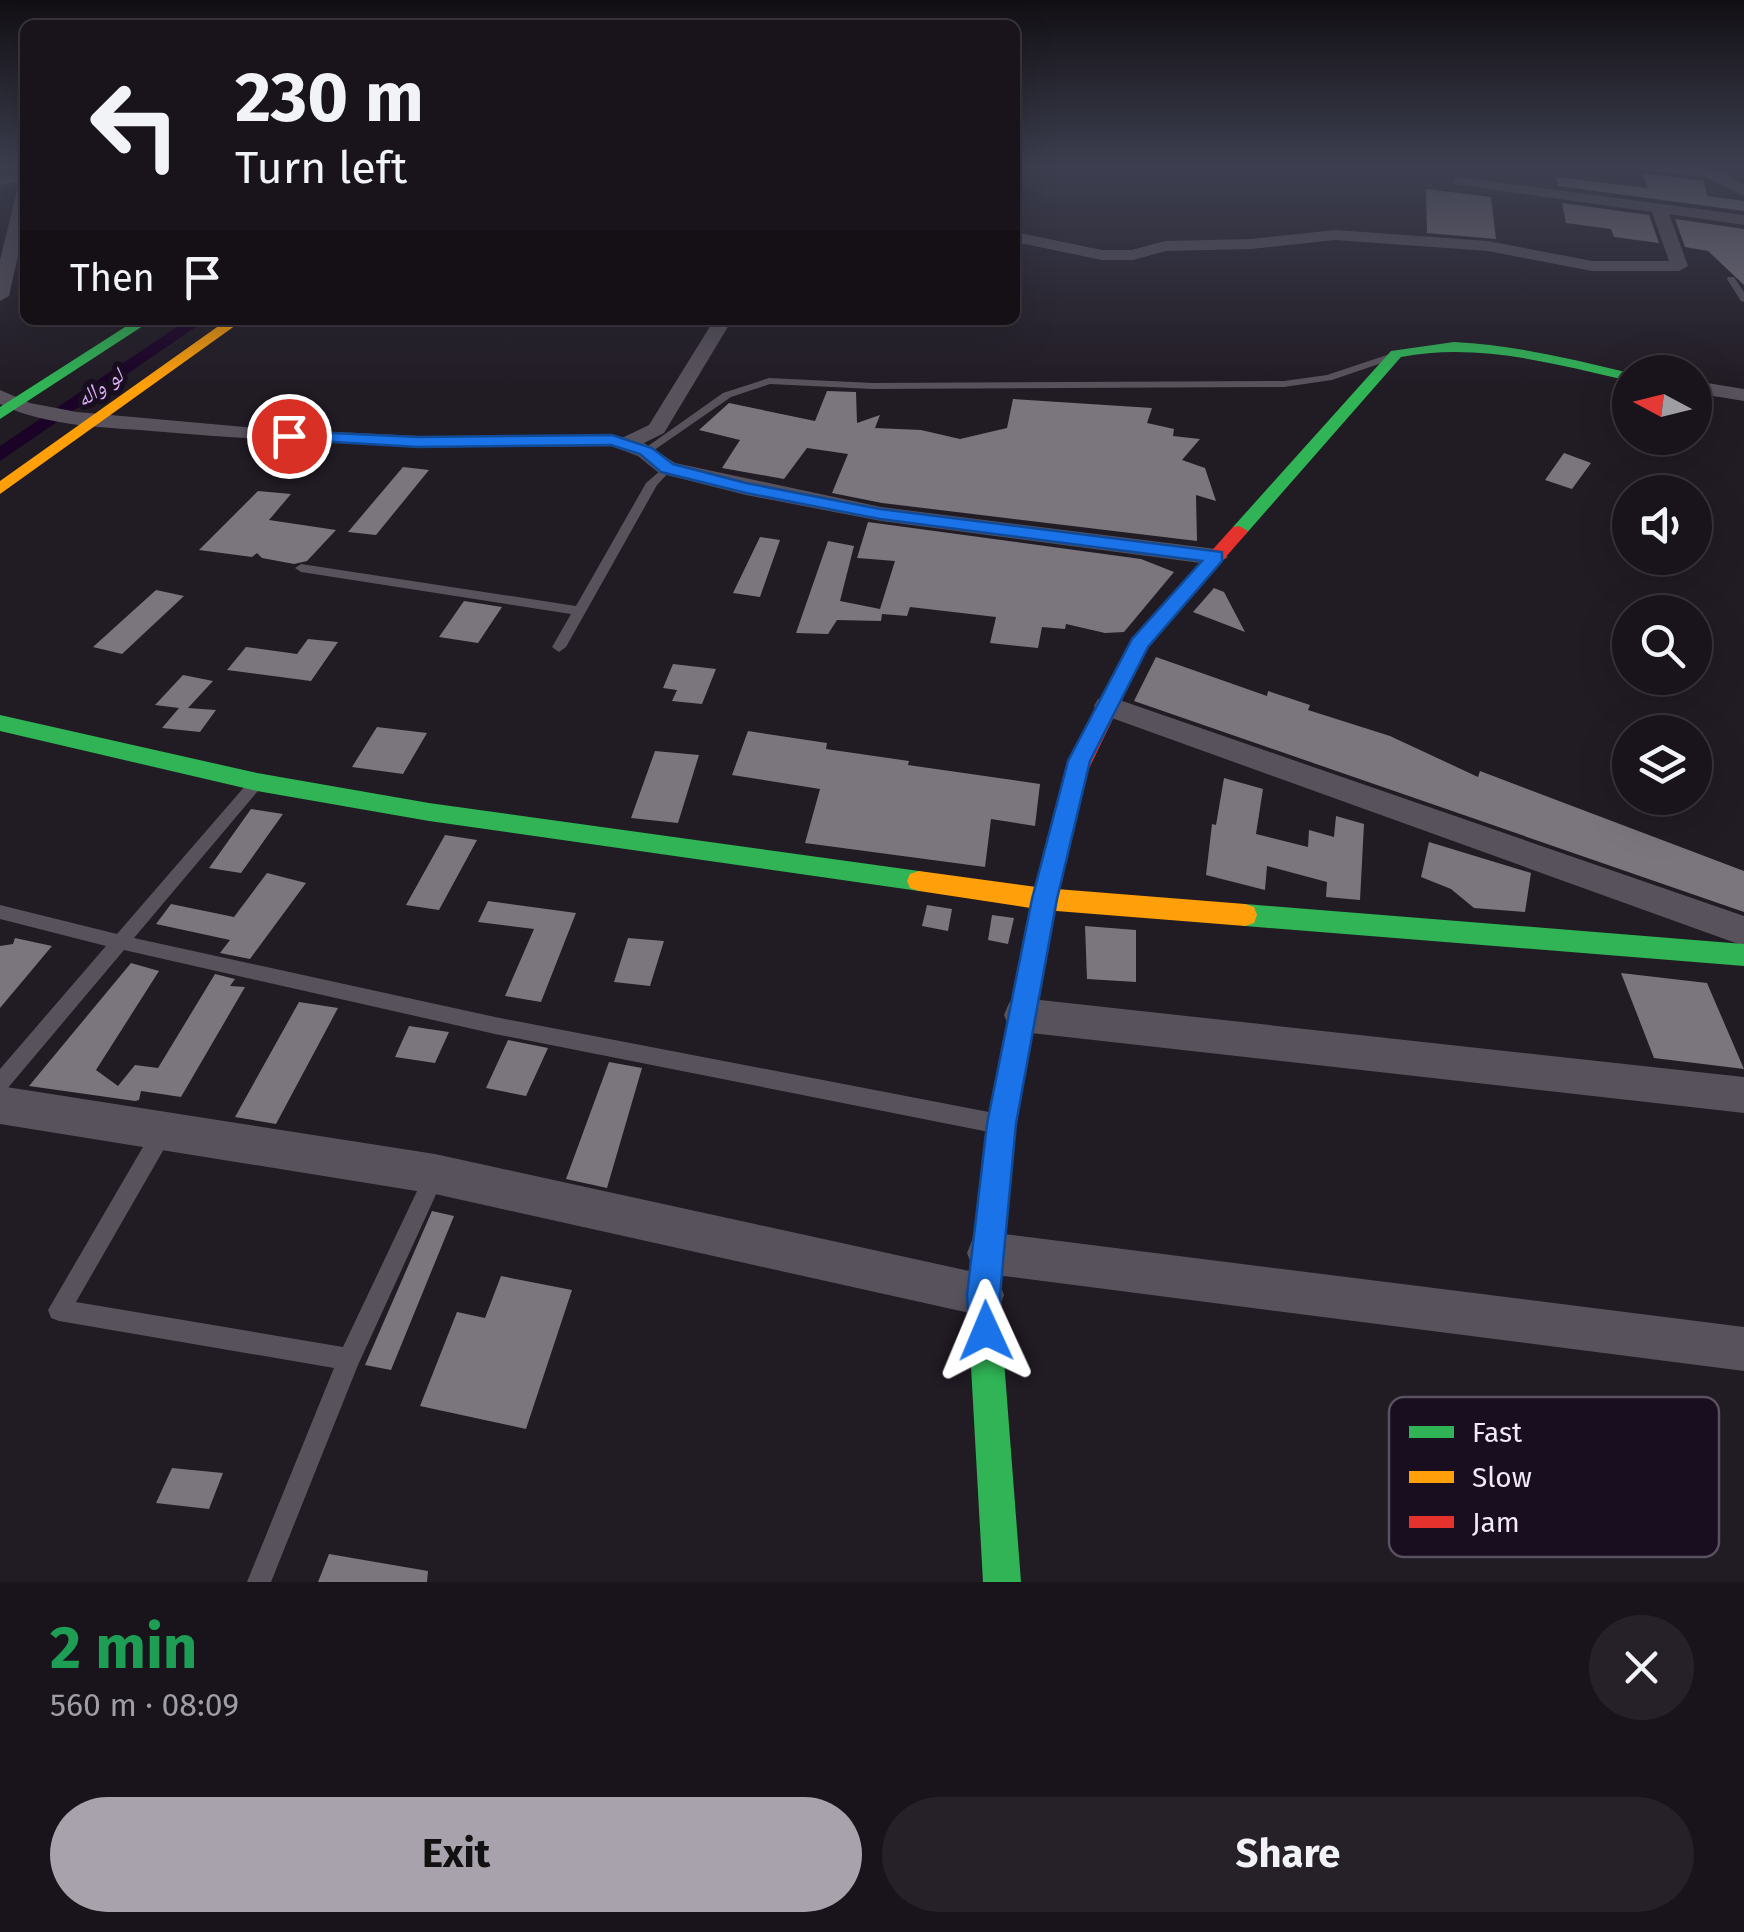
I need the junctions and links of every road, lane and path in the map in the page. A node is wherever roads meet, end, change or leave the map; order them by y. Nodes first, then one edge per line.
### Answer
1 (13, 239) edge
2 (1024, 239) edge
3 (1299, 239) edge
4 (1388, 239) edge
5 (1669, 239) edge
6 (1731, 279) dead end
7 (0, 296) edge
8 (1744, 299) edge
9 (137, 325) edge
10 (228, 325) edge
11 (719, 325) edge
12 (1396, 354) junction
13 (1612, 373) edge
14 (1712, 389) edge
15 (1744, 394) edge
16 (10, 406) edge
17 (87, 419) junction
18 (636, 448) junction
19 (667, 468) junction
20 (0, 489) edge
21 (1216, 556) junction
22 (301, 568) dead end
23 (578, 611) junction
24 (559, 648) dead end
25 (1108, 706) junction
26 (0, 723) edge
27 (257, 782) junction
28 (1044, 899) junction
29 (0, 912) edge
30 (1744, 931) edge
31 (122, 943) junction
32 (1744, 955) edge
33 (1022, 1014) junction
34 (0, 1084) edge
35 (1744, 1095) edge
36 (0, 1105) edge
37 (1001, 1124) junction
38 (162, 1131) junction
39 (435, 1174) junction
40 (986, 1274) junction
41 (1744, 1349) edge
42 (349, 1359) junction
43 (259, 1582) edge
44 (1002, 1582) edge

1 - 7 street
2 - 3 street
4 - 5 street
6 - 8 lane
9 - 16 street
10 - 17 street
11 - 18 street
12 - 13 street
12 - 18 lane
12 - 21 street
14 - 15 street
16 - 17 street
17 - 18 street
17 - 20 street
18 - 19 street
19 - 21 street
19 - 23 lane
21 - 25 street
22 - 23 lane
23 - 24 lane
25 - 28 street
25 - 30 street
26 - 27 street
27 - 28 street
27 - 31 lane
28 - 32 street
28 - 33 street
29 - 31 lane
31 - 34 lane
31 - 37 lane
33 - 35 street
33 - 37 street
36 - 38 street
37 - 40 street
38 - 39 street
38 - 42 lane
39 - 40 street
39 - 42 lane
40 - 41 street
40 - 44 street
42 - 43 lane

